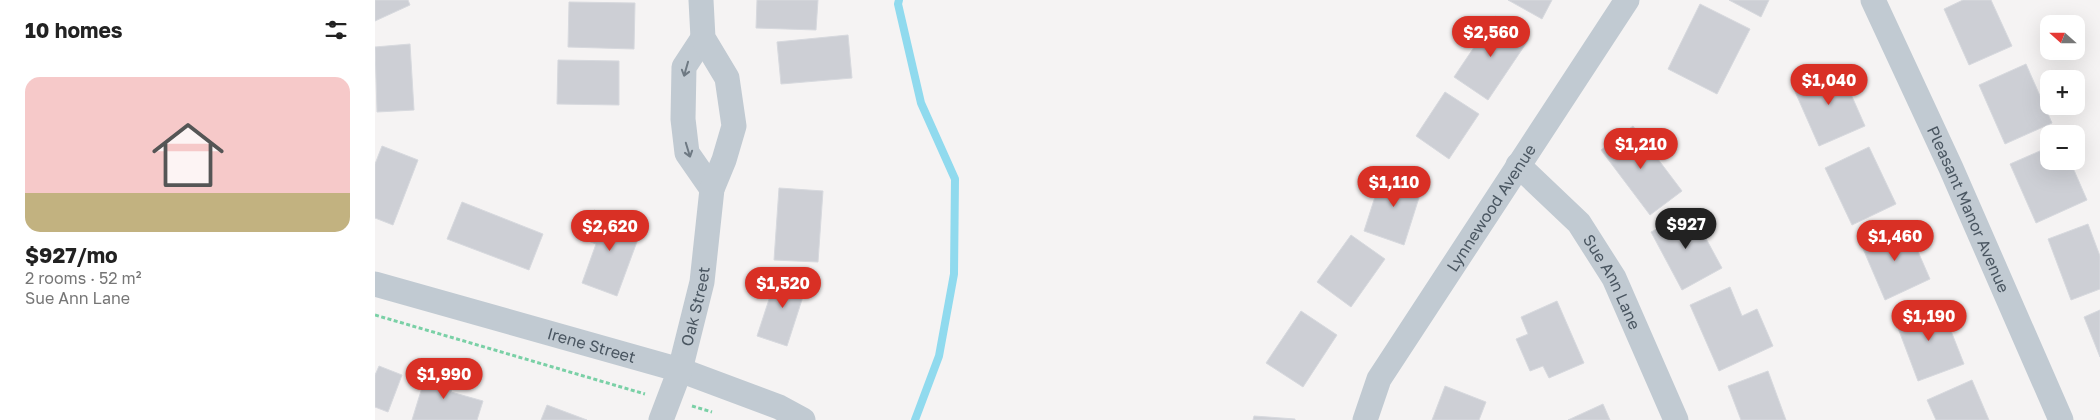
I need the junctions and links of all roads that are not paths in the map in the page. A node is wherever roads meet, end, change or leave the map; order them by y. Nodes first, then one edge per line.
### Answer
1 (701, 0) edge
2 (1627, 0) edge
3 (1873, 0) edge
4 (703, 38) junction
5 (1518, 165) junction
6 (712, 189) junction
7 (375, 284) edge
8 (680, 370) junction
9 (665, 410) edge
10 (803, 420) edge
11 (1365, 420) edge
12 (1676, 420) edge
13 (2061, 420) edge

1 - 4 street, Oak Street
2 - 5 street, Lynnewood Avenue
3 - 13 street, Pleasant Manor Avenue
4 - 6 street, Oak Street
4 -> 6 street
5 - 11 street, Lynnewood Avenue
5 - 12 street, Sue Ann Lane
6 - 8 street, Oak Street
7 - 8 street, Irene Street
8 - 9 street, Oak Street
8 - 10 street, Irene Street

